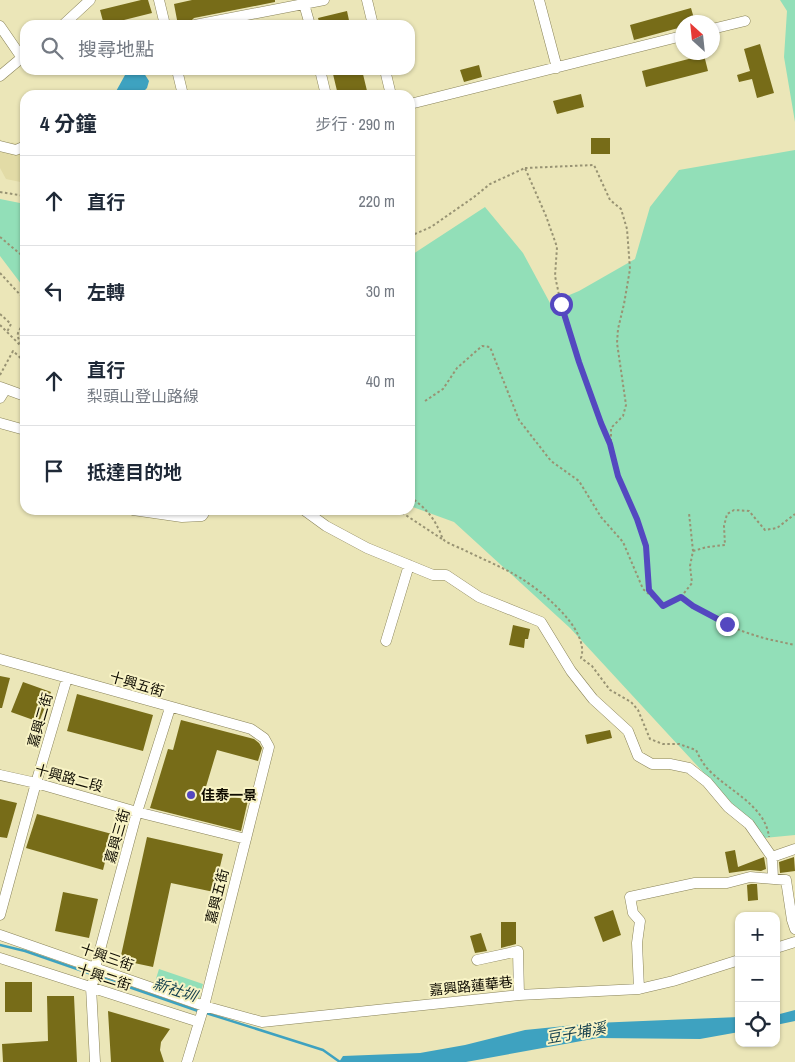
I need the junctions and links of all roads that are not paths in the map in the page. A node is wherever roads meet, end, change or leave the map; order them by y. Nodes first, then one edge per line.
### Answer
1 (90, 0) edge
2 (159, 0) edge
3 (324, 0) edge
4 (366, 0) edge
5 (539, 0) edge
6 (304, 4) junction
7 (68, 20) edge
8 (164, 20) edge
9 (221, 20) edge
10 (309, 20) edge
11 (372, 20) edge
12 (745, 21) dead end
13 (0, 26) edge
14 (720, 27) edge
15 (675, 38) edge
16 (20, 52) edge
17 (20, 59) edge
18 (557, 68) junction
19 (178, 75) edge
20 (321, 75) edge
21 (385, 75) edge
22 (0, 76) edge
23 (182, 90) edge
24 (325, 90) edge
25 (390, 90) edge
26 (415, 103) edge
27 (0, 146) edge
28 (20, 148) edge
29 (2, 392) edge
30 (20, 395) edge
31 (0, 423) edge
32 (20, 429) edge
33 (168, 515) edge
34 (203, 515) edge
35 (311, 515) edge
36 (409, 565) junction
37 (386, 641) dead end
38 (0, 659) edge
39 (67, 678) junction
40 (170, 708) junction
41 (264, 738) joint
42 (0, 775) edge
43 (36, 783) junction
44 (137, 812) junction
45 (246, 838) junction
46 (795, 849) edge
47 (772, 857) junction
48 (773, 879) junction
49 (0, 915) edge
50 (795, 929) edge
51 (0, 935) edge
52 (795, 942) edge
53 (780, 947) edge
54 (0, 958) edge
55 (477, 960) dead end
56 (735, 961) edge
57 (93, 977) junction
58 (639, 989) junction
59 (519, 994) junction
60 (203, 1007) junction
61 (200, 1020) junction
62 (95, 1062) edge
63 (187, 1062) edge

1 - 7 street
2 - 8 street
3 - 6 street
4 - 11 street
5 - 18 street
6 - 9 street
6 - 10 street
12 - 14 street
13 - 16 street
15 - 18 street
17 - 22 street
18 - 26 street
19 - 23 street
20 - 24 street
21 - 25 street
27 - 28 street
29 - 30 street
31 - 32 street
33 - 34 street
35 - 36 street
36 - 37 street
36 - 47 street
38 - 39 street, 十興五街
39 - 40 street, 十興五街
39 - 43 street, 嘉興二街
40 - 41 street, 十興五街
40 - 44 street, 嘉興三街
41 - 45 street, 嘉興五街
42 - 43 street, 十興路二段
43 - 44 street, 十興路二段
43 - 49 street, 嘉興二街
44 - 45 street, 十興路二段
44 - 57 street, 嘉興三街
45 - 60 street, 嘉興五街
46 - 47 street
47 - 48 street
48 - 50 street
48 - 58 street
51 - 57 street, 十興三街
52 - 53 street
54 - 57 street, 十興二街
55 - 59 street
56 - 58 street, 嘉興路蓮華巷
57 - 60 street, 十興三街
57 - 61 street, 十興二街
57 - 62 street, 嘉興三街
58 - 59 street, 嘉興路蓮華巷
59 - 60 street, 嘉興路蓮華巷
60 - 61 street, 嘉興五街
61 - 63 street, 嘉興五街

